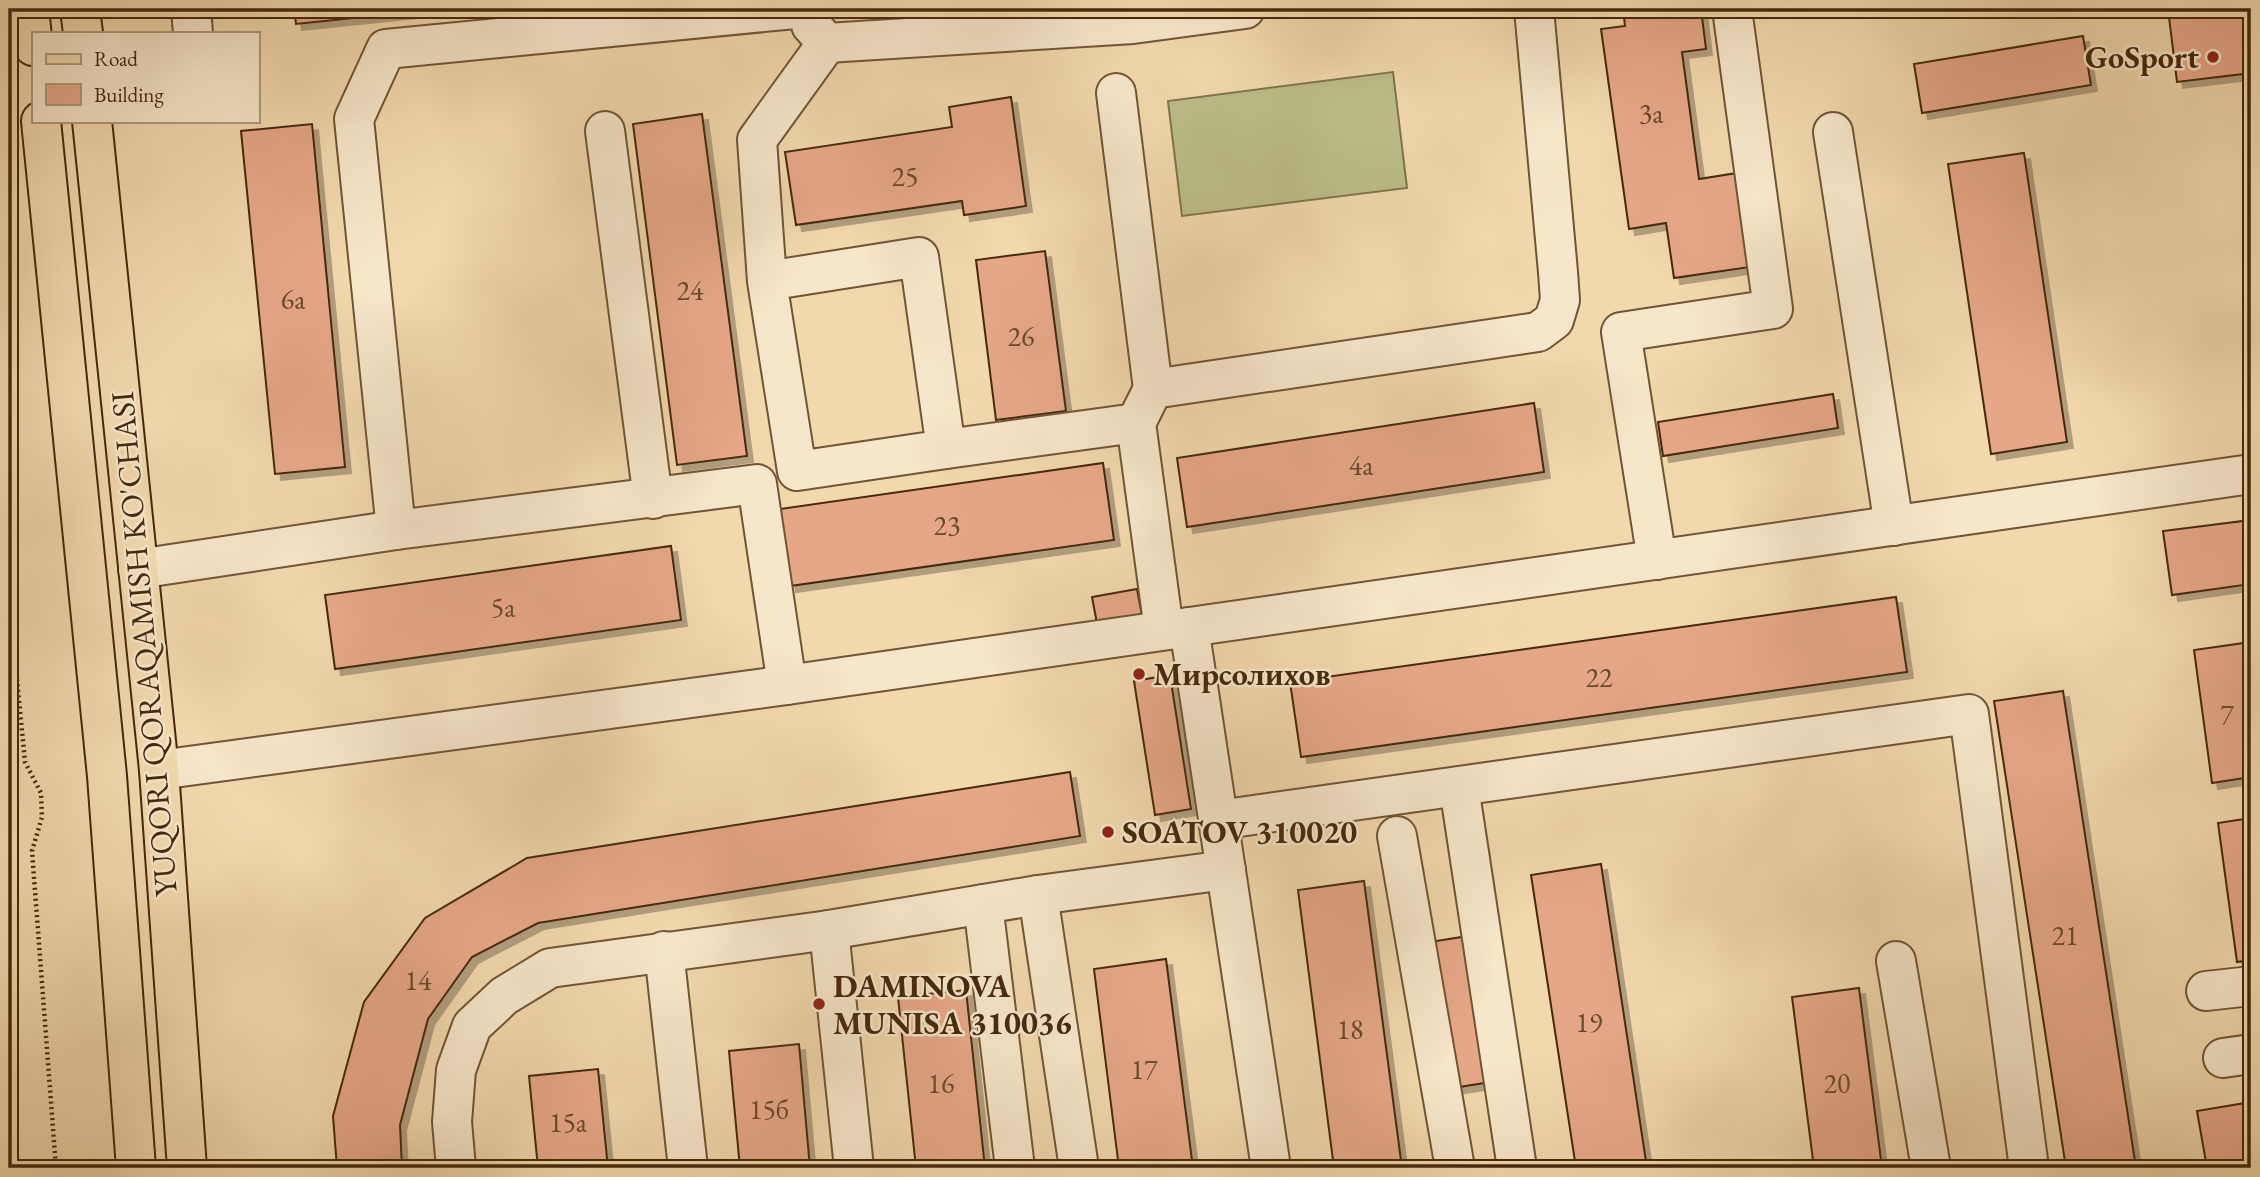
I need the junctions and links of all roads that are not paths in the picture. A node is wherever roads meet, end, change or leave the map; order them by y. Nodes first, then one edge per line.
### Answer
1 (29, 9) edge
2 (80, 9) edge
3 (191, 9) edge
4 (795, 9) edge
5 (1245, 9) edge
6 (1534, 9) edge
7 (1732, 9) edge
8 (1186, 12) edge
9 (83, 32) edge
10 (193, 32) edge
11 (32, 37) edge
12 (827, 43) junction
13 (1116, 93) dead end
14 (41, 122) edge
15 (92, 122) edge
16 (606, 131) dead end
17 (1833, 132) dead end
18 (768, 281) junction
19 (1153, 389) junction
20 (1136, 423) junction
21 (946, 449) junction
22 (2251, 474) edge
23 (653, 499) junction
24 (1894, 526) junction
25 (396, 530) junction
26 (1657, 560) junction
27 (138, 569) junction
28 (1176, 628) junction
29 (787, 685) junction
30 (159, 770) junction
31 (1459, 787) junction
32 (1218, 820) junction
33 (1397, 836) dead end
34 (1226, 870) junction
35 (1038, 895) junction
36 (983, 904) junction
37 (829, 930) junction
38 (664, 951) junction
39 (1896, 961) dead end
40 (2251, 986) edge
41 (2206, 991) dead end
42 (136, 1168) edge
43 (187, 1168) edge
44 (456, 1168) edge
45 (688, 1168) edge
46 (854, 1168) edge
47 (1015, 1168) edge
48 (1079, 1168) edge
49 (1271, 1168) edge
50 (1455, 1168) edge
51 (1517, 1168) edge
52 (1931, 1168) edge
53 (2029, 1168) edge

1 - 11 main road
2 - 9 main road
3 - 10 street
4 - 12 street
4 - 25 street
5 - 8 street
6 - 19 street
7 - 26 street
8 - 12 street
12 - 18 street
13 - 19 street
14 - 42 main road, YUQORI QORAQAMISH KO'CHASI
15 - 27 main road, YUQORI QORAQAMISH KO'CHASI
16 - 23 street
17 - 24 street
18 - 21 street
18 - 21 street
19 - 20 street
20 - 21 street
20 - 28 street
22 - 24 street
23 - 25 street
23 - 29 street
24 - 26 street
25 - 27 street
26 - 28 street
27 - 30 main road, YUQORI QORAQAMISH KO'CHASI
28 - 29 street
28 - 32 street
29 - 30 street
30 - 43 main road, YUQORI QORAQAMISH KO'CHASI
31 - 32 street
31 - 51 street
31 - 53 street
32 - 34 street
33 - 50 street
34 - 35 street
34 - 49 street
35 - 36 street
35 - 48 street
36 - 37 street
36 - 47 street
37 - 38 street
37 - 46 street
38 - 44 street
38 - 45 street
39 - 52 street
40 - 41 street

